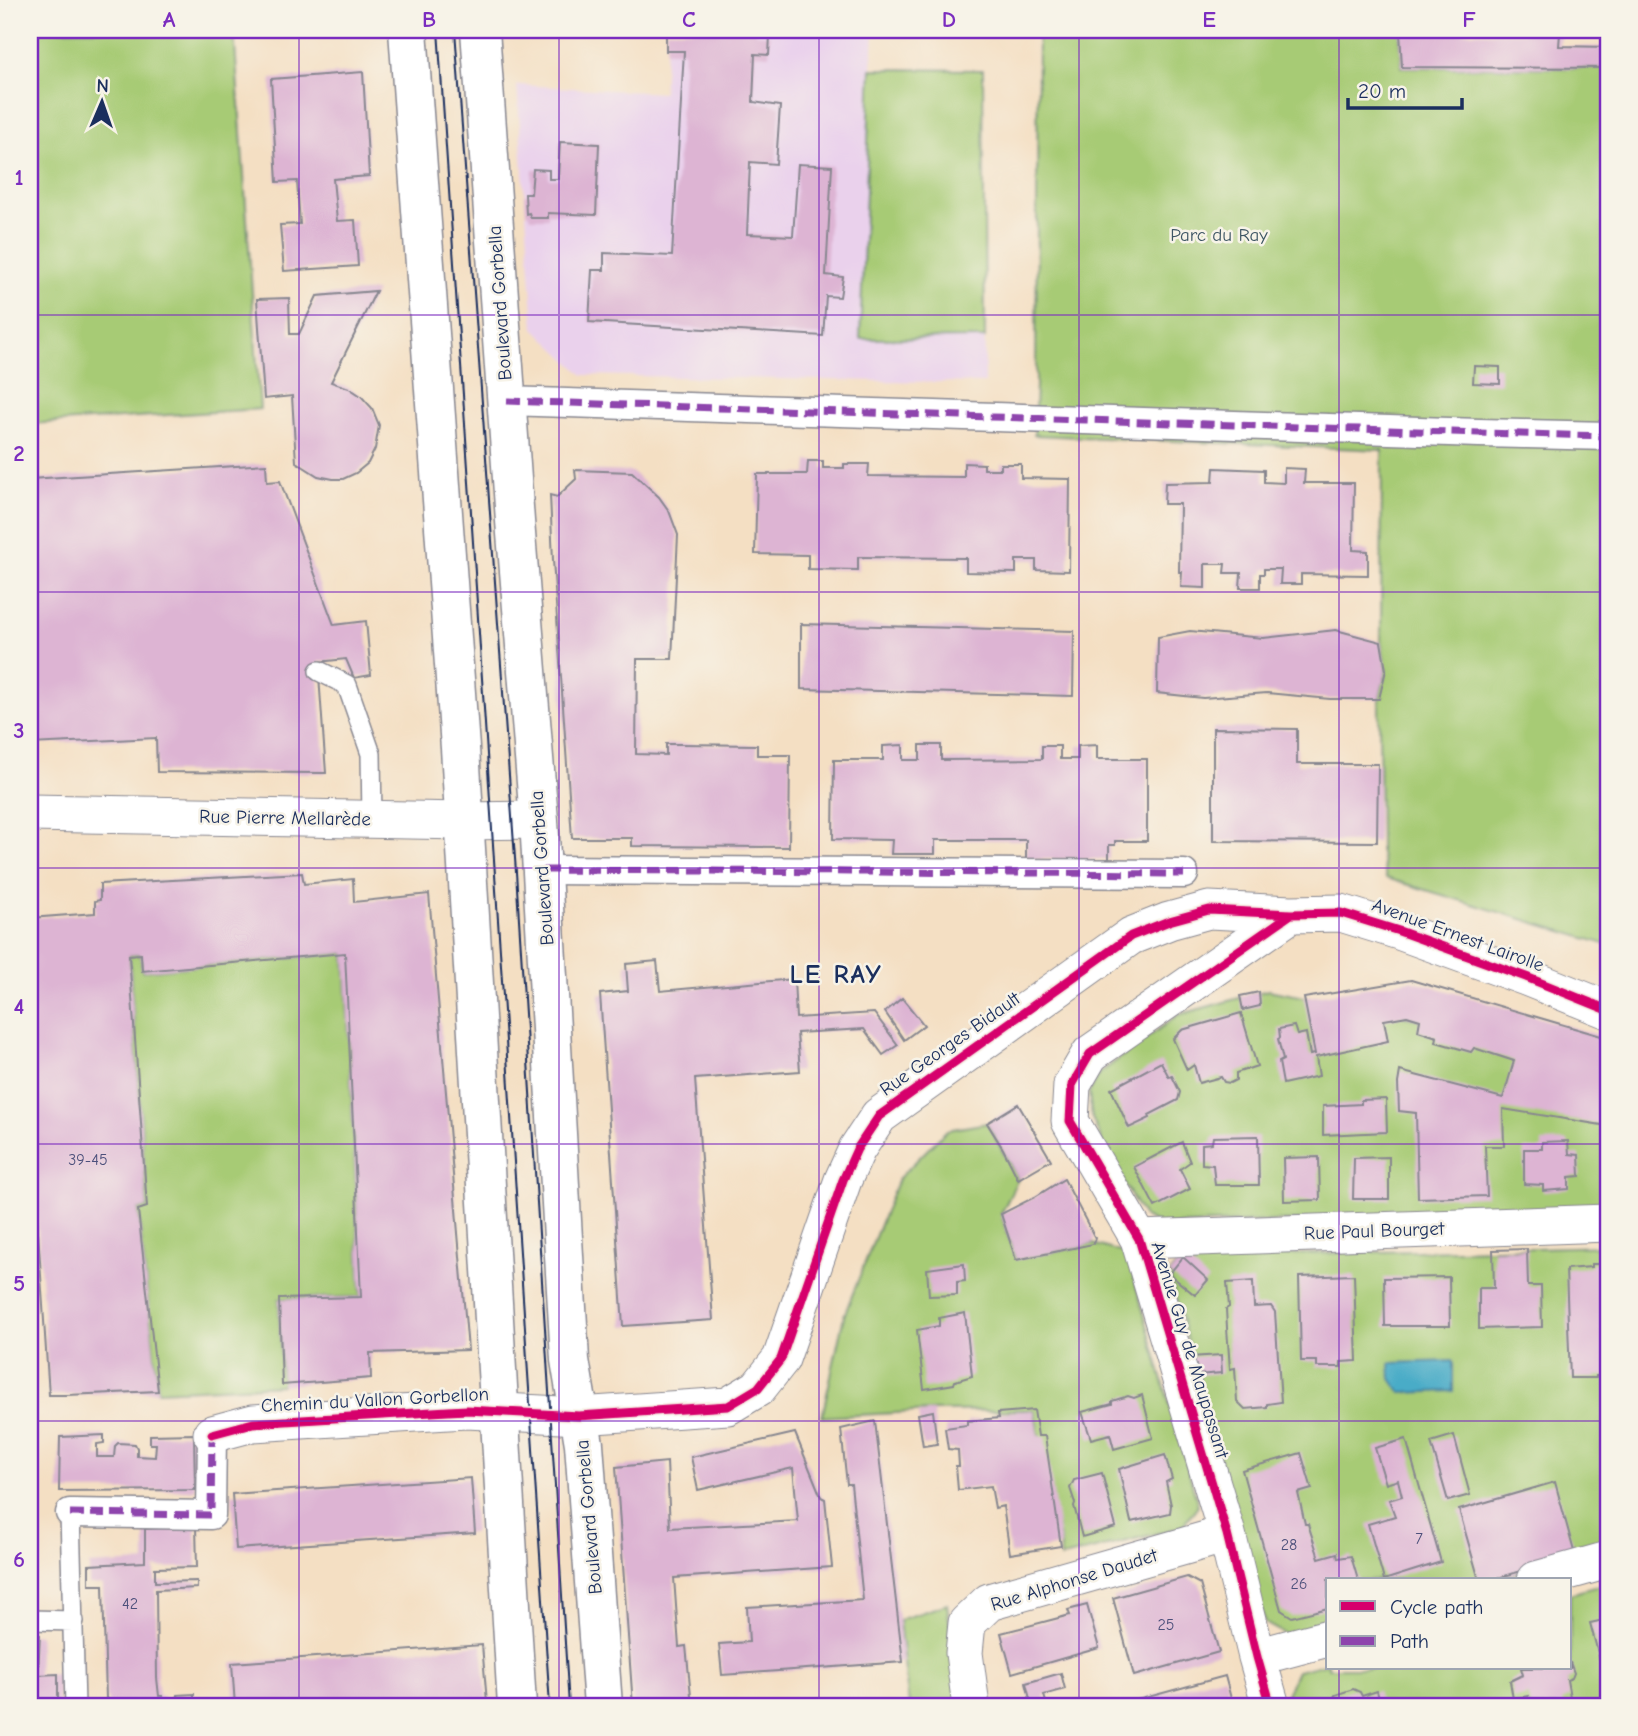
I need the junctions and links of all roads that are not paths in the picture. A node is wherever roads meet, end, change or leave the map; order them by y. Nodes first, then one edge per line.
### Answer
1 (408, 30) edge
2 (480, 30) edge
3 (507, 401) junction
4 (1608, 436) edge
5 (319, 671) dead end
6 (30, 813) edge
7 (372, 820) junction
8 (539, 820) junction
9 (464, 821) junction
10 (543, 870) junction
11 (1184, 874) dead end
12 (1291, 914) junction
13 (1608, 1010) edge
14 (1608, 1223) edge
15 (1139, 1239) junction
16 (499, 1412) junction
17 (579, 1416) junction
18 (212, 1434) joint
19 (70, 1513) joint
20 (1227, 1534) junction
21 (1608, 1560) edge
22 (1543, 1578) edge
23 (30, 1620) edge
24 (74, 1621) junction
25 (1326, 1638) edge
26 (1257, 1657) junction
27 (75, 1706) edge
28 (517, 1706) edge
29 (603, 1706) edge
30 (971, 1706) edge
31 (1271, 1706) edge

1 - 9 main road
2 - 3 main road, Boulevard Gorbella
3 - 4 street
3 - 8 main road, Boulevard Gorbella
5 - 7 lane
6 - 7 street, Rue Pierre Mellarède
7 - 9 street, Rue Pierre Mellarède
8 - 9 street, Rue Pierre Mellarède
8 - 10 main road, Boulevard Gorbella
9 - 16 main road
10 - 11 street
10 - 17 main road, Boulevard Gorbella
12 - 13 street, Avenue Ernest Lairolle
12 - 15 street, Avenue Guy de Maupassant
12 - 17 street, Rue Georges Bidault
14 - 15 street, Rue Paul Bourget
15 - 20 street, Avenue Guy de Maupassant
16 - 17 street, Rue Georges Bidault
16 - 18 street, Chemin du Vallon Gorbellon
16 - 28 main road
17 - 29 main road, Boulevard Gorbella
18 - 19 street
19 - 24 lane
20 - 26 street, Avenue Guy de Maupassant
20 - 30 street, Rue Alphonse Daudet
21 - 22 street
23 - 24 lane
24 - 27 lane
25 - 26 street
26 - 31 street, Avenue Guy de Maupassant

